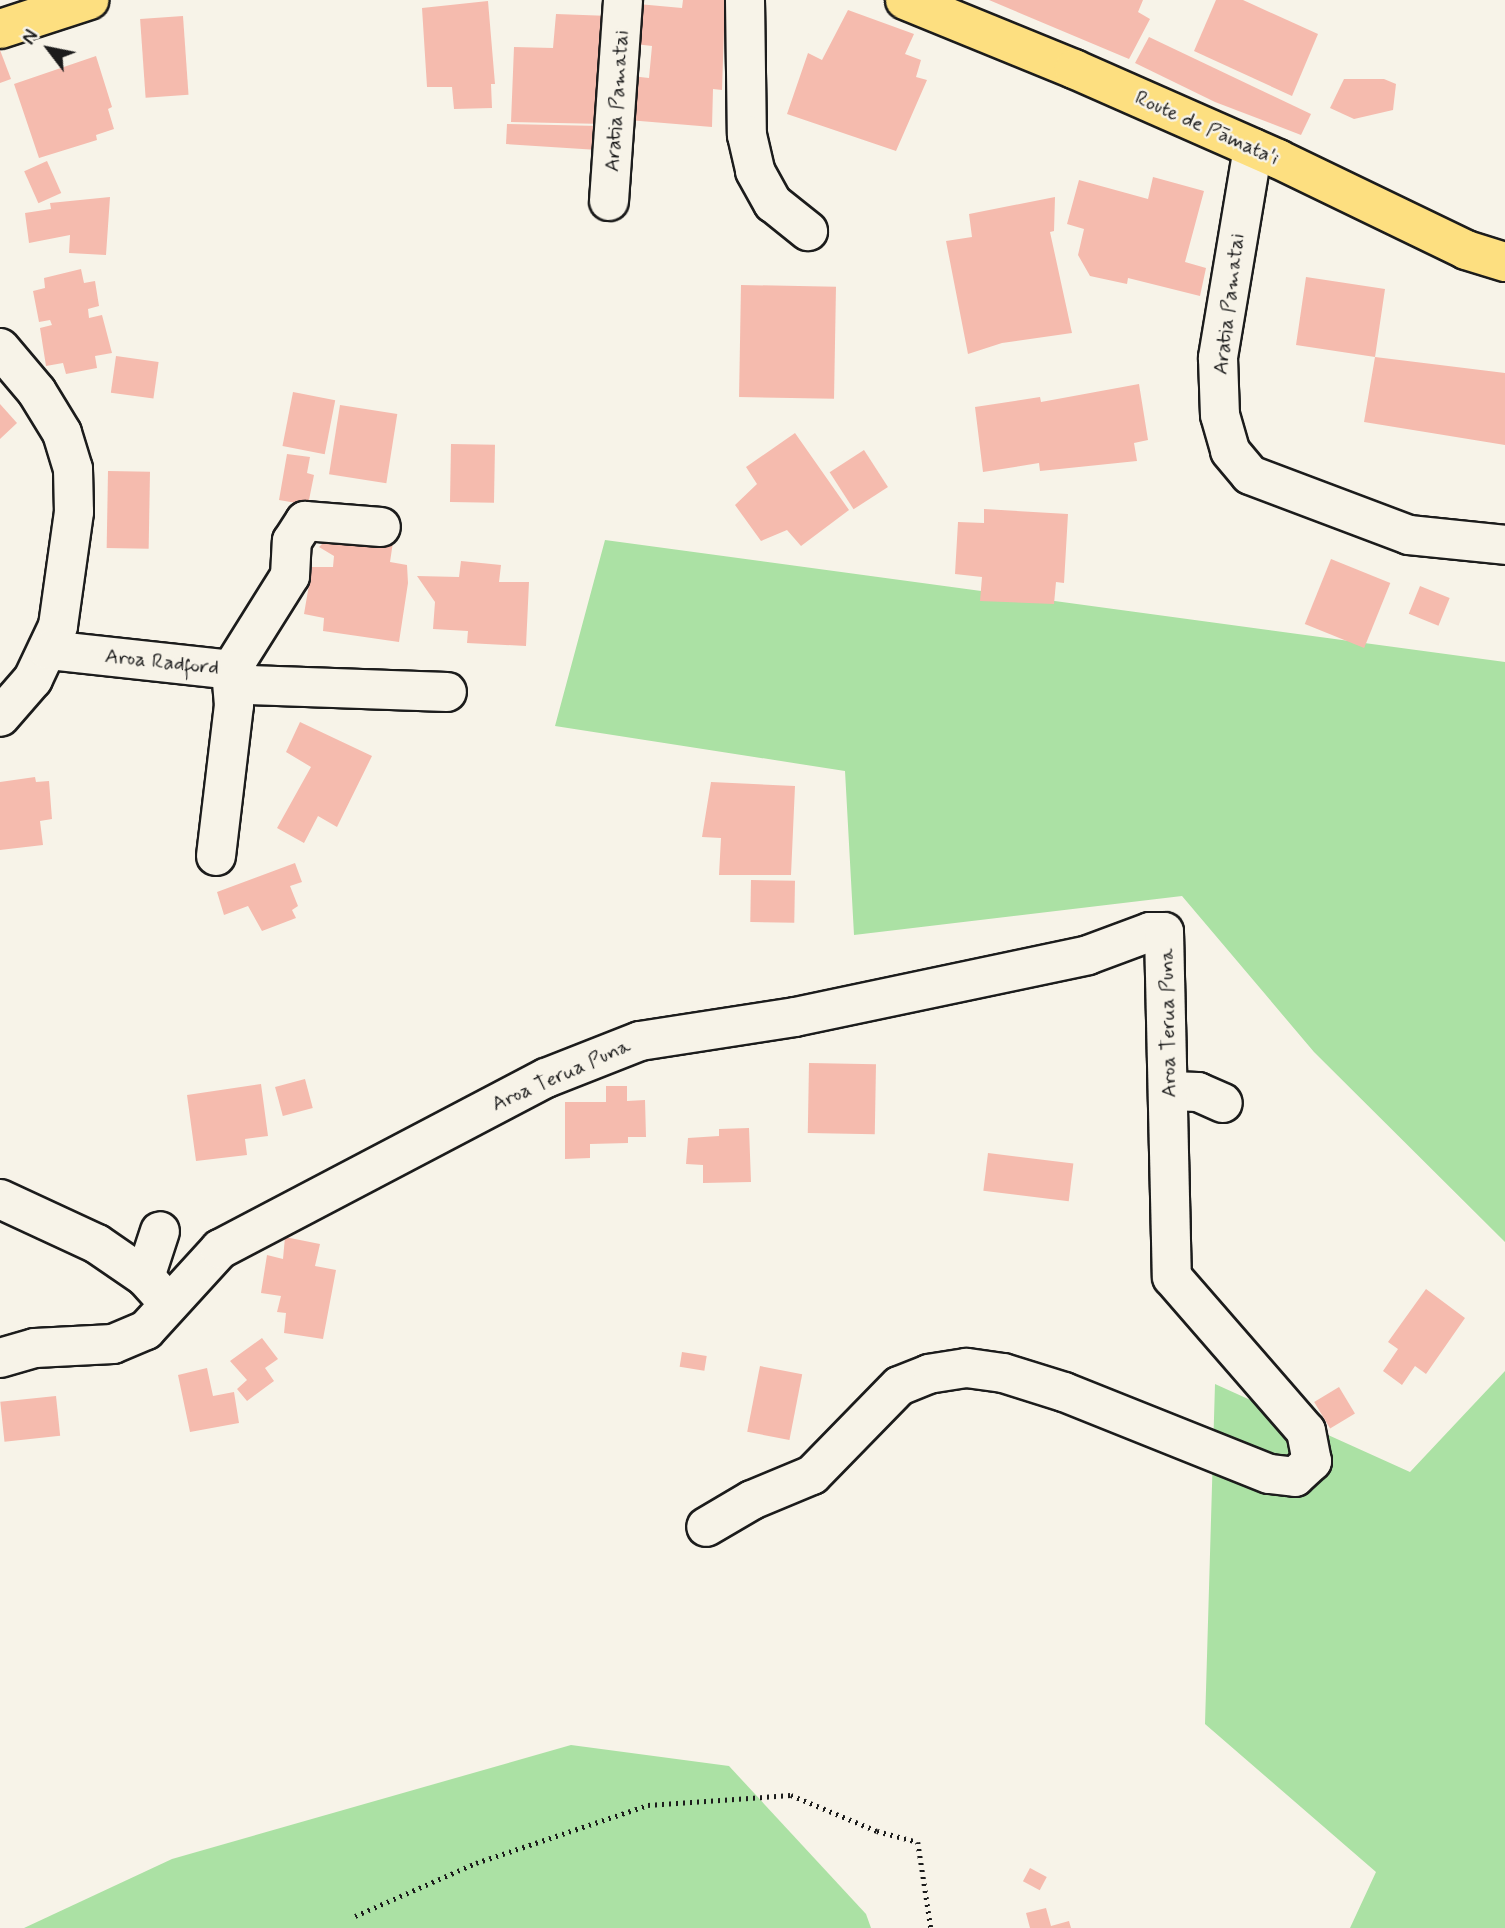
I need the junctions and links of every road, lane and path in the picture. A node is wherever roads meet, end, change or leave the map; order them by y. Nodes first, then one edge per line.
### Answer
1 (89, 0) edge
2 (624, 0) edge
3 (745, 0) edge
4 (905, 0) edge
5 (0, 29) edge
6 (1253, 148) junction
7 (609, 201) dead end
8 (807, 231) dead end
9 (1505, 262) edge
10 (0, 348) edge
11 (381, 527) dead end
12 (1505, 545) edge
13 (48, 650) junction
14 (231, 670) junction
15 (447, 692) dead end
16 (0, 717) edge
17 (216, 856) dead end
18 (1169, 1091) junction
19 (1223, 1103) dead end
20 (0, 1199) edge
21 (160, 1230) dead end
22 (157, 1291) junction
23 (12, 1350) edge
24 (706, 1527) dead end
25 (355, 1916) dead end
26 (931, 1928) edge

1 - 5 main road
2 - 7 street, Aratia Pamatai
3 - 8 street
4 - 6 main road, Route de Pāmata'i
6 - 9 main road, Route de Pāmata'i
6 - 12 street, Aratia Pamatai
10 - 13 street
11 - 14 street, Aroa Radford
13 - 14 street, Aroa Radford
13 - 16 street
14 - 15 street
14 - 17 street
18 - 19 street
18 - 22 street, Aroa Terua Puna
18 - 24 street, Aroa Terua Puna
20 - 22 street
21 - 22 street, Aroa Terua Puna
22 - 23 street, Aroa Terua Puna
25 - 26 path

